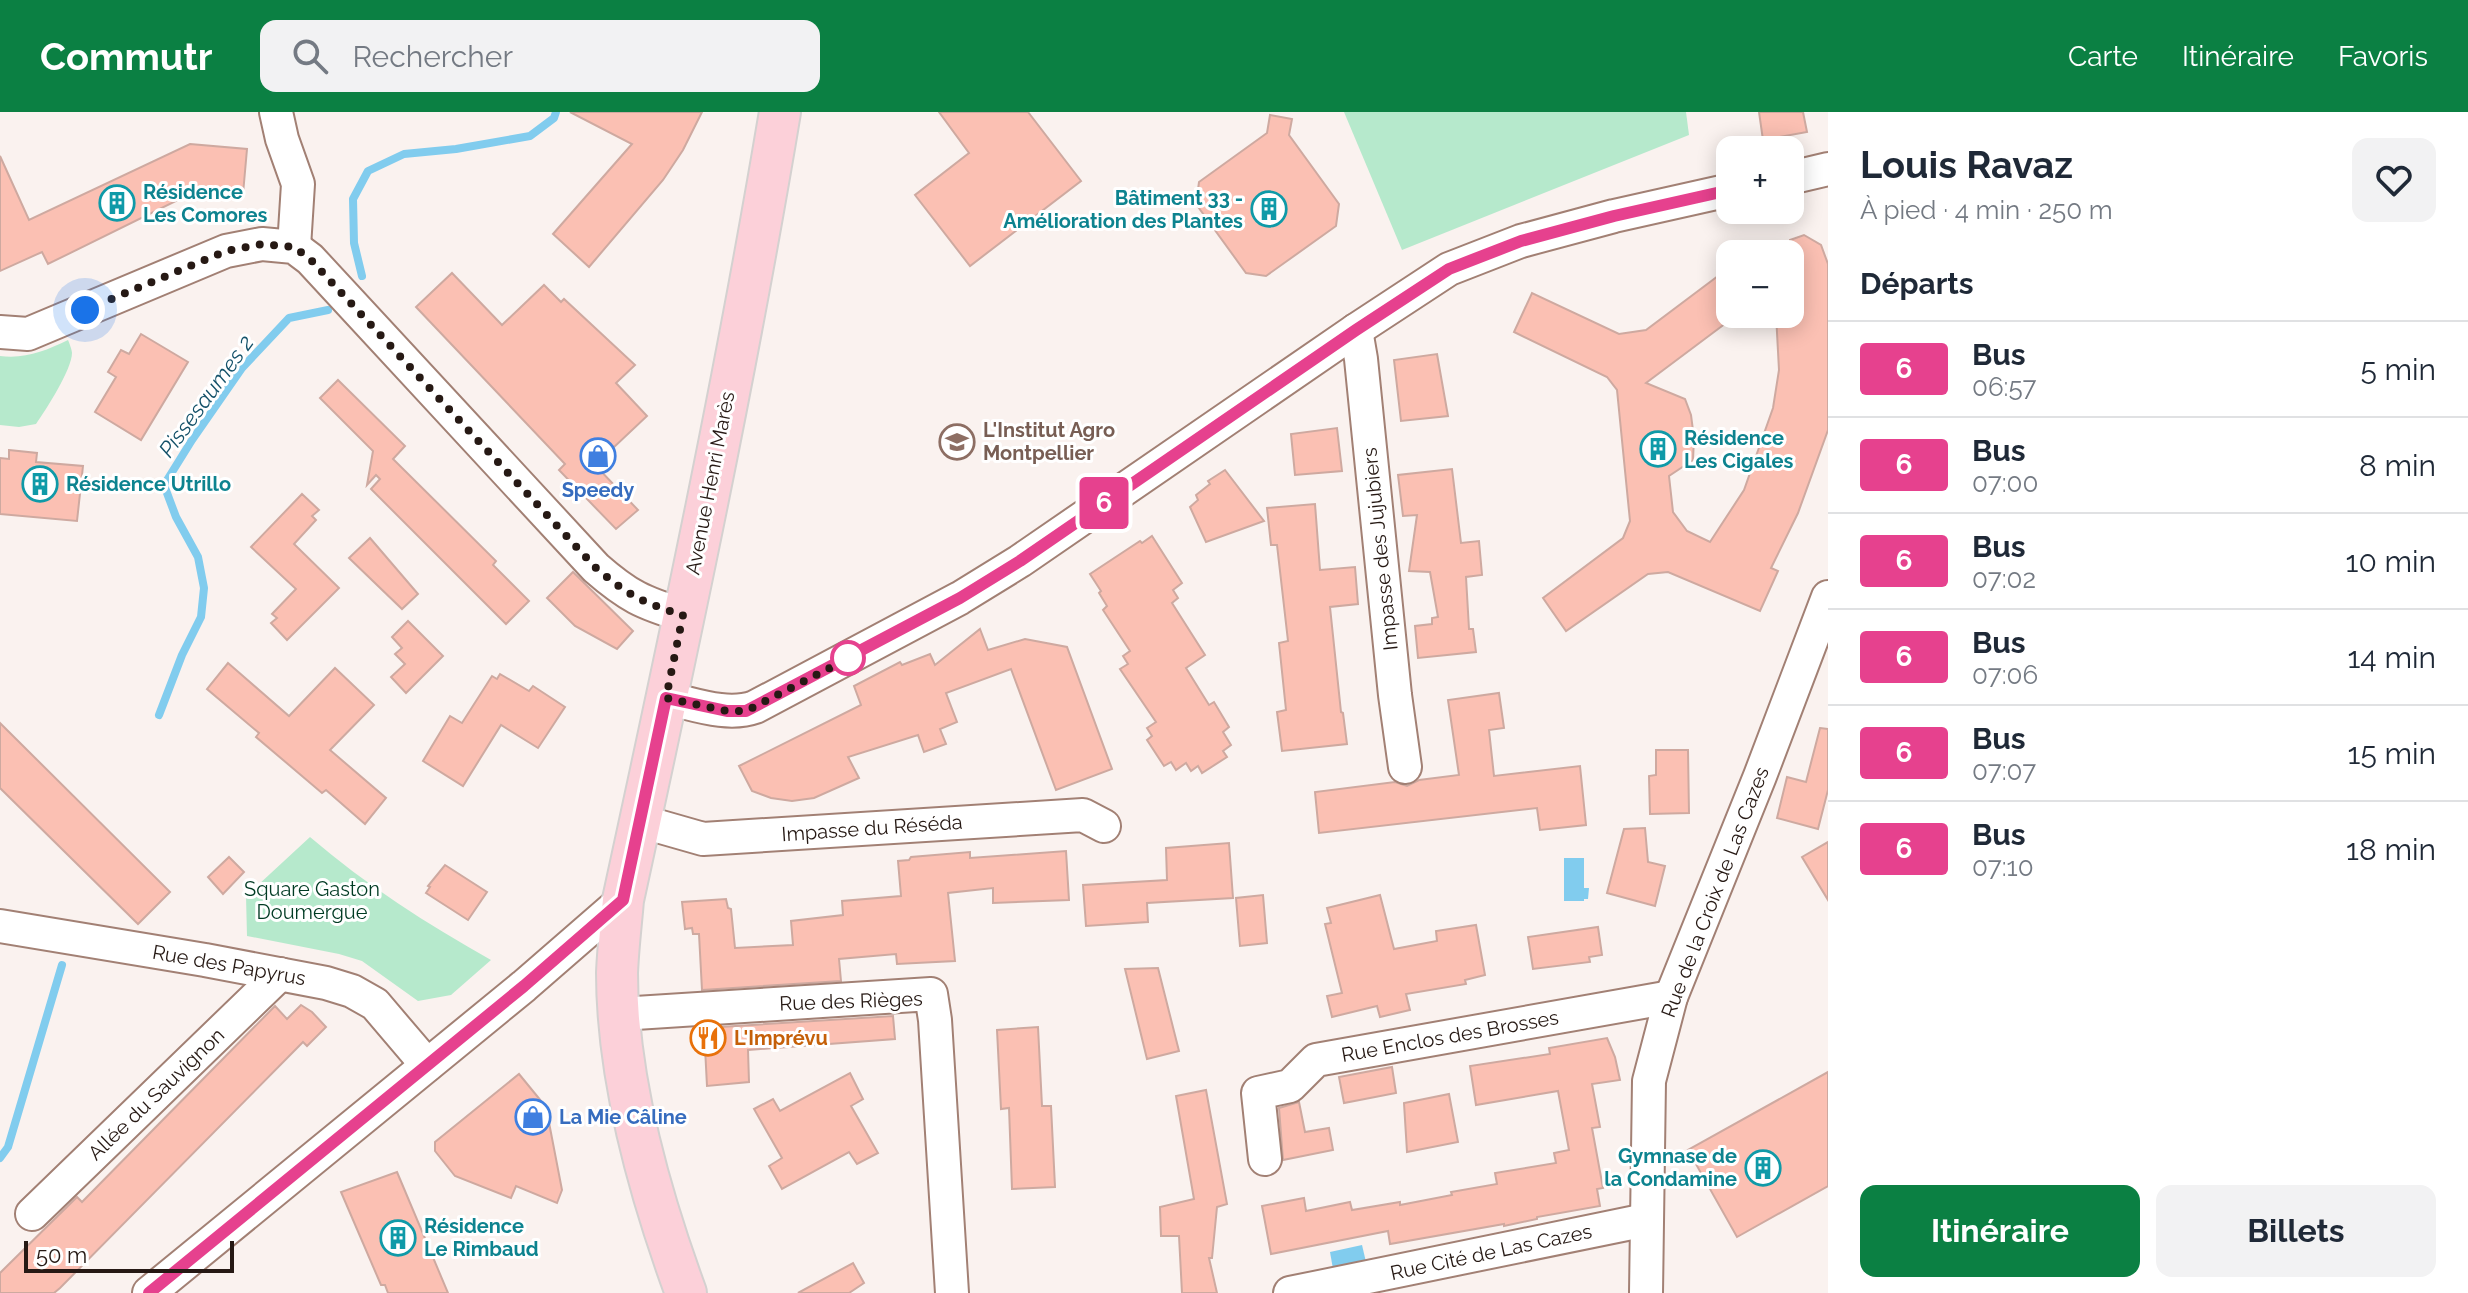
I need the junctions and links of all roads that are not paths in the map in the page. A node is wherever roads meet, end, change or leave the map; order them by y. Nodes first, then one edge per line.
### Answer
1 (276, 112) edge
2 (780, 112) edge
3 (1828, 169) edge
4 (1804, 175) edge
5 (1716, 193) edge
6 (294, 247) junction
7 (1356, 330) junction
8 (0, 332) edge
9 (1828, 597) edge
10 (683, 615) junction
11 (666, 698) junction
12 (1405, 767) dead end
13 (640, 821) junction
14 (1104, 826) dead end
15 (623, 900) junction
16 (0, 926) edge
17 (280, 974) junction
18 (1671, 997) junction
19 (620, 1014) junction
20 (427, 1065) junction
21 (1265, 1159) dead end
22 (32, 1214) dead end
23 (1646, 1220) junction
24 (149, 1293) edge
25 (686, 1293) edge
26 (952, 1293) edge
27 (1290, 1293) edge
28 (1646, 1293) edge

1 - 6 street
2 - 10 main road, Avenue Henri Marès
3 - 4 street
5 - 7 street
6 - 8 street
6 - 10 street
7 - 11 street
7 - 12 street, Impasse des Jujubiers
9 - 18 street, Rue de la Croix de Las Cazes
10 - 11 main road, Avenue Henri Marès
11 - 13 main road, Avenue Henri Marès
13 - 14 street, Impasse du Réséda
13 - 15 main road, Avenue Henri Marès
15 - 19 main road, Avenue Henri Marès
15 - 20 street
16 - 17 street, Rue des Papyrus
17 - 20 street, Rue des Papyrus
17 - 22 street, Allée du Sauvignon
18 - 21 street, Rue Enclos des Brosses
18 - 23 street, Rue de la Croix de Las Cazes
19 - 25 main road, Avenue Henri Marès
19 - 26 street, Rue des Rièges
20 - 24 street
23 - 27 street, Rue Cité de Las Cazes
23 - 28 street, Rue de la Croix de Las Cazes

